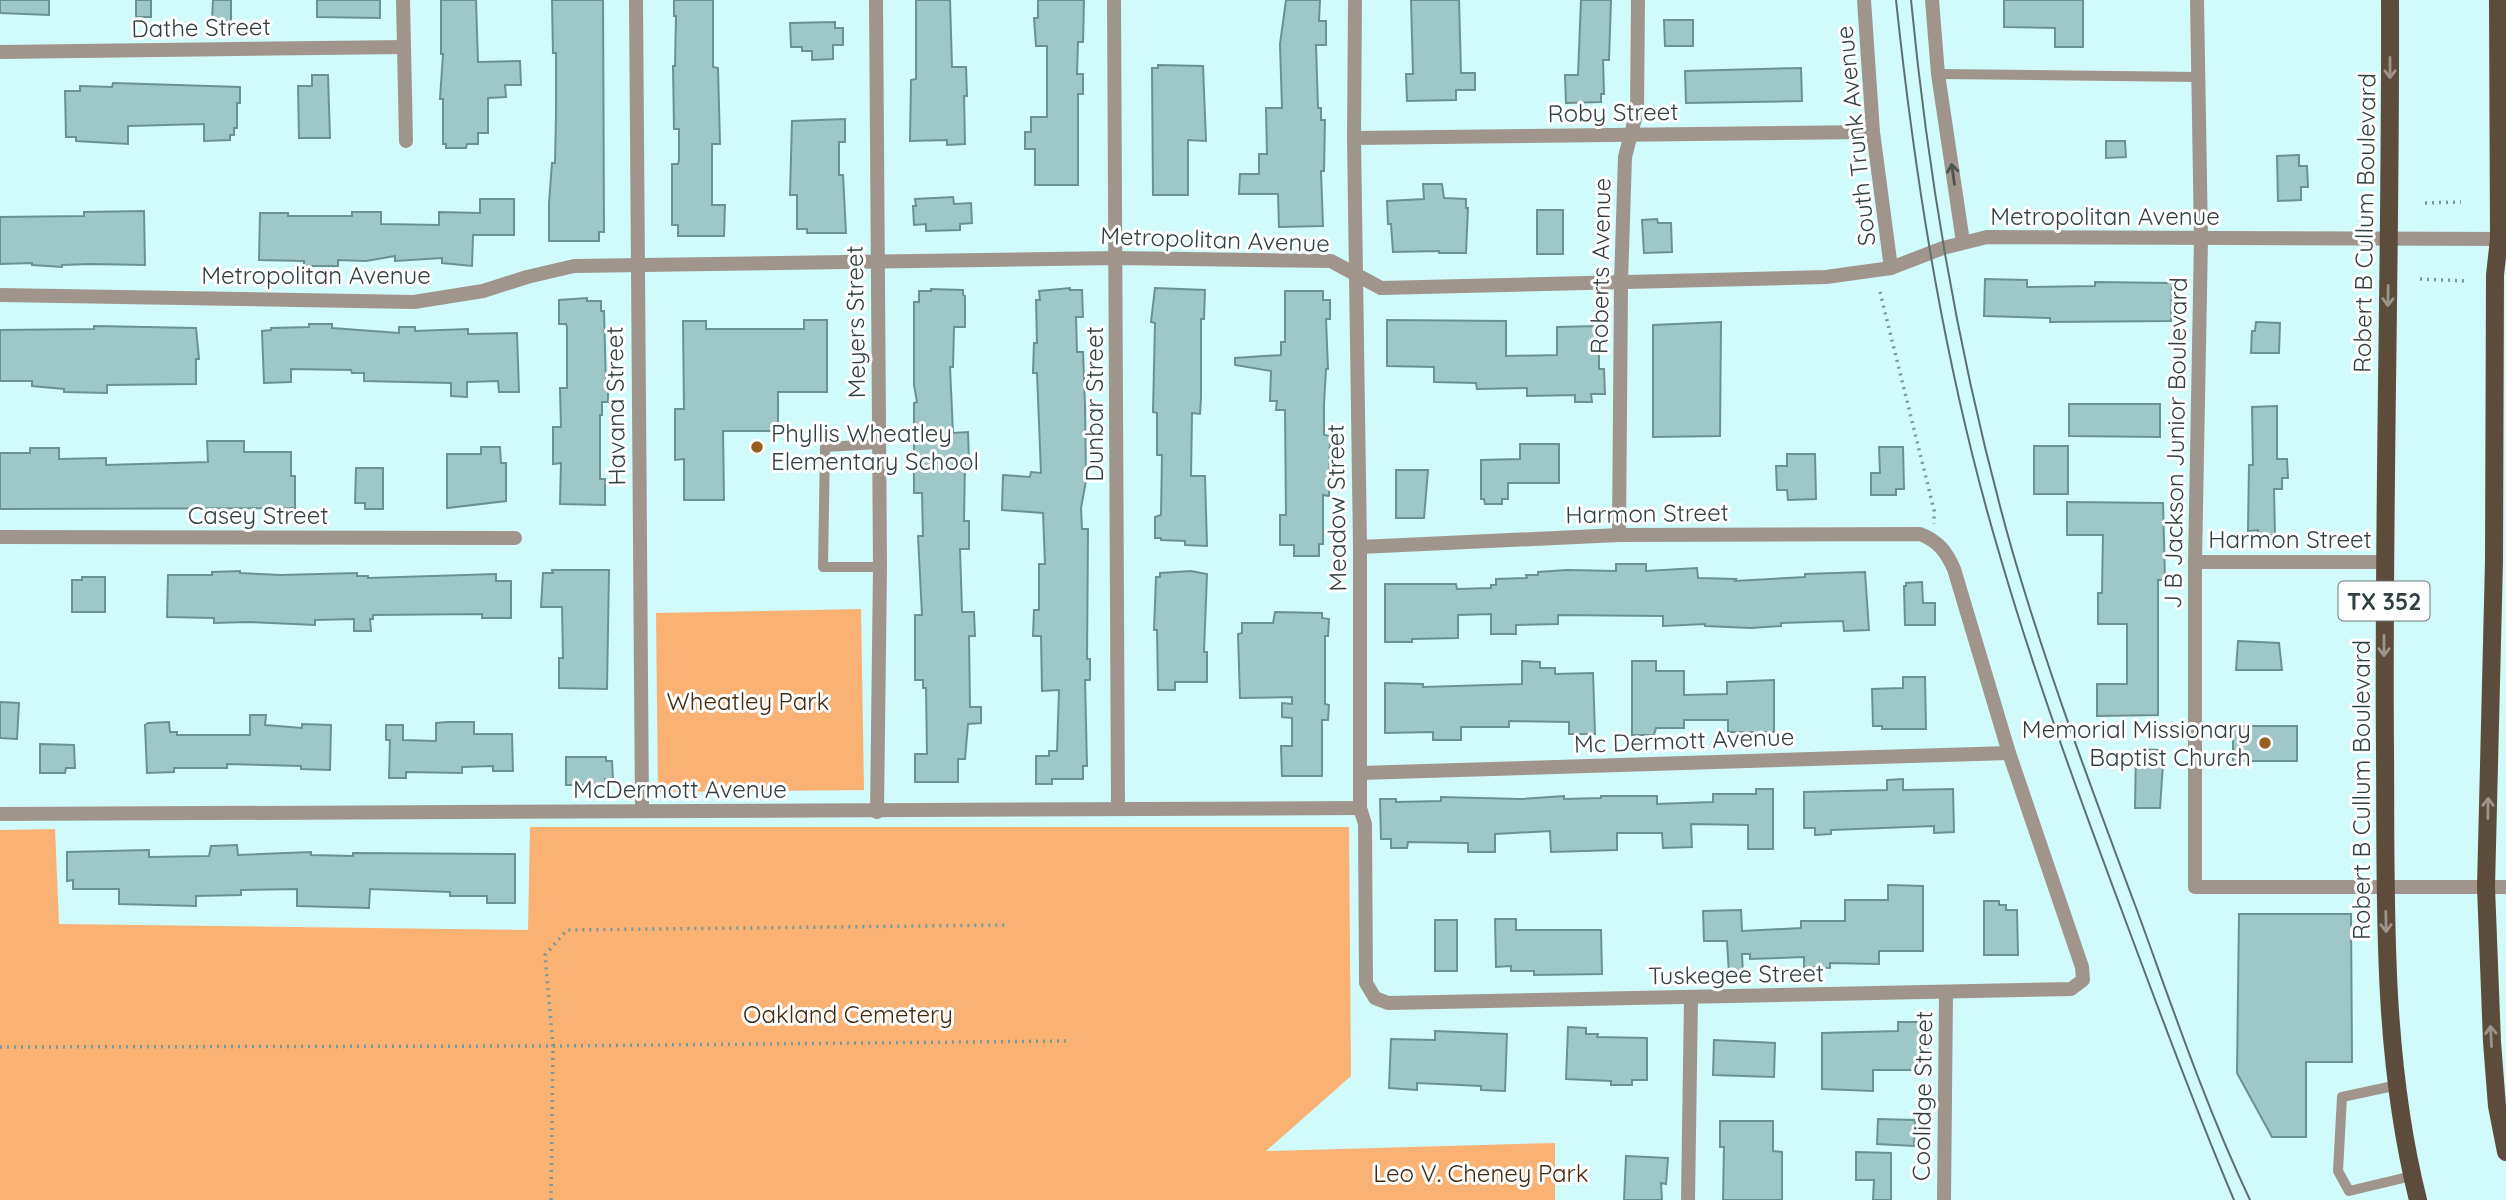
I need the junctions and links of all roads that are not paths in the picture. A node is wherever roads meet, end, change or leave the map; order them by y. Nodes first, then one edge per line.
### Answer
1 (403, 0) edge
2 (636, 0) edge
3 (876, 0) edge
4 (1114, 0) edge
5 (1355, 0) edge
6 (1638, 0) edge
7 (1864, 0) edge
8 (1932, 0) edge
9 (2197, 0) edge
10 (2390, 0) edge
11 (2498, 0) edge
12 (404, 47) junction
13 (0, 52) edge
14 (1938, 74) junction
15 (2198, 77) junction
16 (1873, 132) junction
17 (1630, 133) junction
18 (1354, 138) junction
19 (406, 141) dead end
20 (2503, 151) edge
21 (2201, 239) junction
22 (2502, 239) edge
23 (2390, 240) junction
24 (1964, 242) junction
25 (1116, 258) junction
26 (878, 262) junction
27 (637, 265) junction
28 (1891, 268) junction
29 (1356, 274) junction
30 (1621, 283) junction
31 (0, 295) edge
32 (879, 444) junction
33 (1619, 535) junction
34 (0, 537) edge
35 (515, 538) dead end
36 (1360, 547) junction
37 (2500, 561) edge
38 (2195, 562) junction
39 (2384, 562) junction
40 (880, 567) junction
41 (2009, 753) junction
42 (1360, 773) junction
43 (1118, 808) junction
44 (1360, 808) junction
45 (642, 811) junction
46 (877, 812) junction
47 (0, 814) edge
48 (2386, 886) junction
49 (2486, 887) junction
50 (2506, 887) edge
51 (1946, 992) junction
52 (1692, 997) junction
53 (1388, 1003) joint
54 (2398, 1085) junction
55 (2506, 1152) edge
56 (2412, 1176) junction
57 (1688, 1200) edge
58 (1944, 1200) edge
59 (2418, 1200) edge

1 - 12 street
2 - 27 street, Havana Street
3 - 26 street, Meyers Street
4 - 25 street, Dunbar Street
5 - 18 street, Meadow Street
6 - 17 street, Roberts Avenue
7 - 16 street, South Trunk Avenue
8 - 14 street
9 - 15 street, J B Jackson Junior Boulevard
10 -> 23 main road, Robert B Cullum Boulevard / TX 352
11 - 20 main road
12 - 13 street, Dathe Street
12 - 19 street
14 - 15 lane
24 -> 14 street
15 - 21 street, J B Jackson Junior Boulevard
16 - 17 street, Roby Street
16 - 28 street, South Trunk Avenue
17 - 18 street, Roby Street
17 - 30 street, Roberts Avenue
18 - 29 street, Meadow Street
20 - 22 main road
21 - 23 street, Metropolitan Avenue
21 - 24 street, Metropolitan Avenue
21 - 38 street, J B Jackson Junior Boulevard
22 - 23 street, Metropolitan Avenue
22 - 37 main road
23 -> 39 main road, Robert B Cullum Boulevard / TX 352
24 - 28 street, Metropolitan Avenue
25 - 26 street, Metropolitan Avenue
25 - 29 street, Metropolitan Avenue
25 - 43 street, Dunbar Street
26 - 27 street, Metropolitan Avenue
26 - 32 street, Meyers Street
27 - 31 street, Metropolitan Avenue
27 - 45 street, Havana Street
28 - 30 street, Metropolitan Avenue
29 - 30 street, Metropolitan Avenue
29 - 36 street, Meadow Street
30 - 33 street, Roberts Avenue
32 - 40 street, Meyers Street
32 - 40 lane
33 - 36 street, Harmon Street
33 - 41 street, Harmon Street
34 - 35 street, Casey Street
36 - 42 street, Meadow Street
49 -> 37 main road
38 - 39 street, Harmon Street
38 - 48 street, J B Jackson Junior Boulevard
39 -> 48 main road, Robert B Cullum Boulevard / TX 352
40 - 46 street, Meyers Street
41 - 42 street, Mc Dermott Avenue
41 - 51 street, Tuskegee Street
42 - 44 street, Meadow Street
43 - 44 street, McDermott Avenue
43 - 46 street, McDermott Avenue
44 - 53 street, Meadow Street
45 - 46 street, McDermott Avenue
45 - 47 street, McDermott Avenue
48 - 49 street
48 -> 54 main road, Robert B Cullum Boulevard / TX 352
49 - 50 street
55 -> 49 main road
51 - 52 street, Tuskegee Street
51 - 58 street, Coolidge Street
52 - 53 street, Tuskegee Street
52 - 57 street
54 - 56 main road, Robert B Cullum Boulevard / TX 352
54 - 56 lane
56 - 59 main road, Robert B Cullum Boulevard / TX 352

